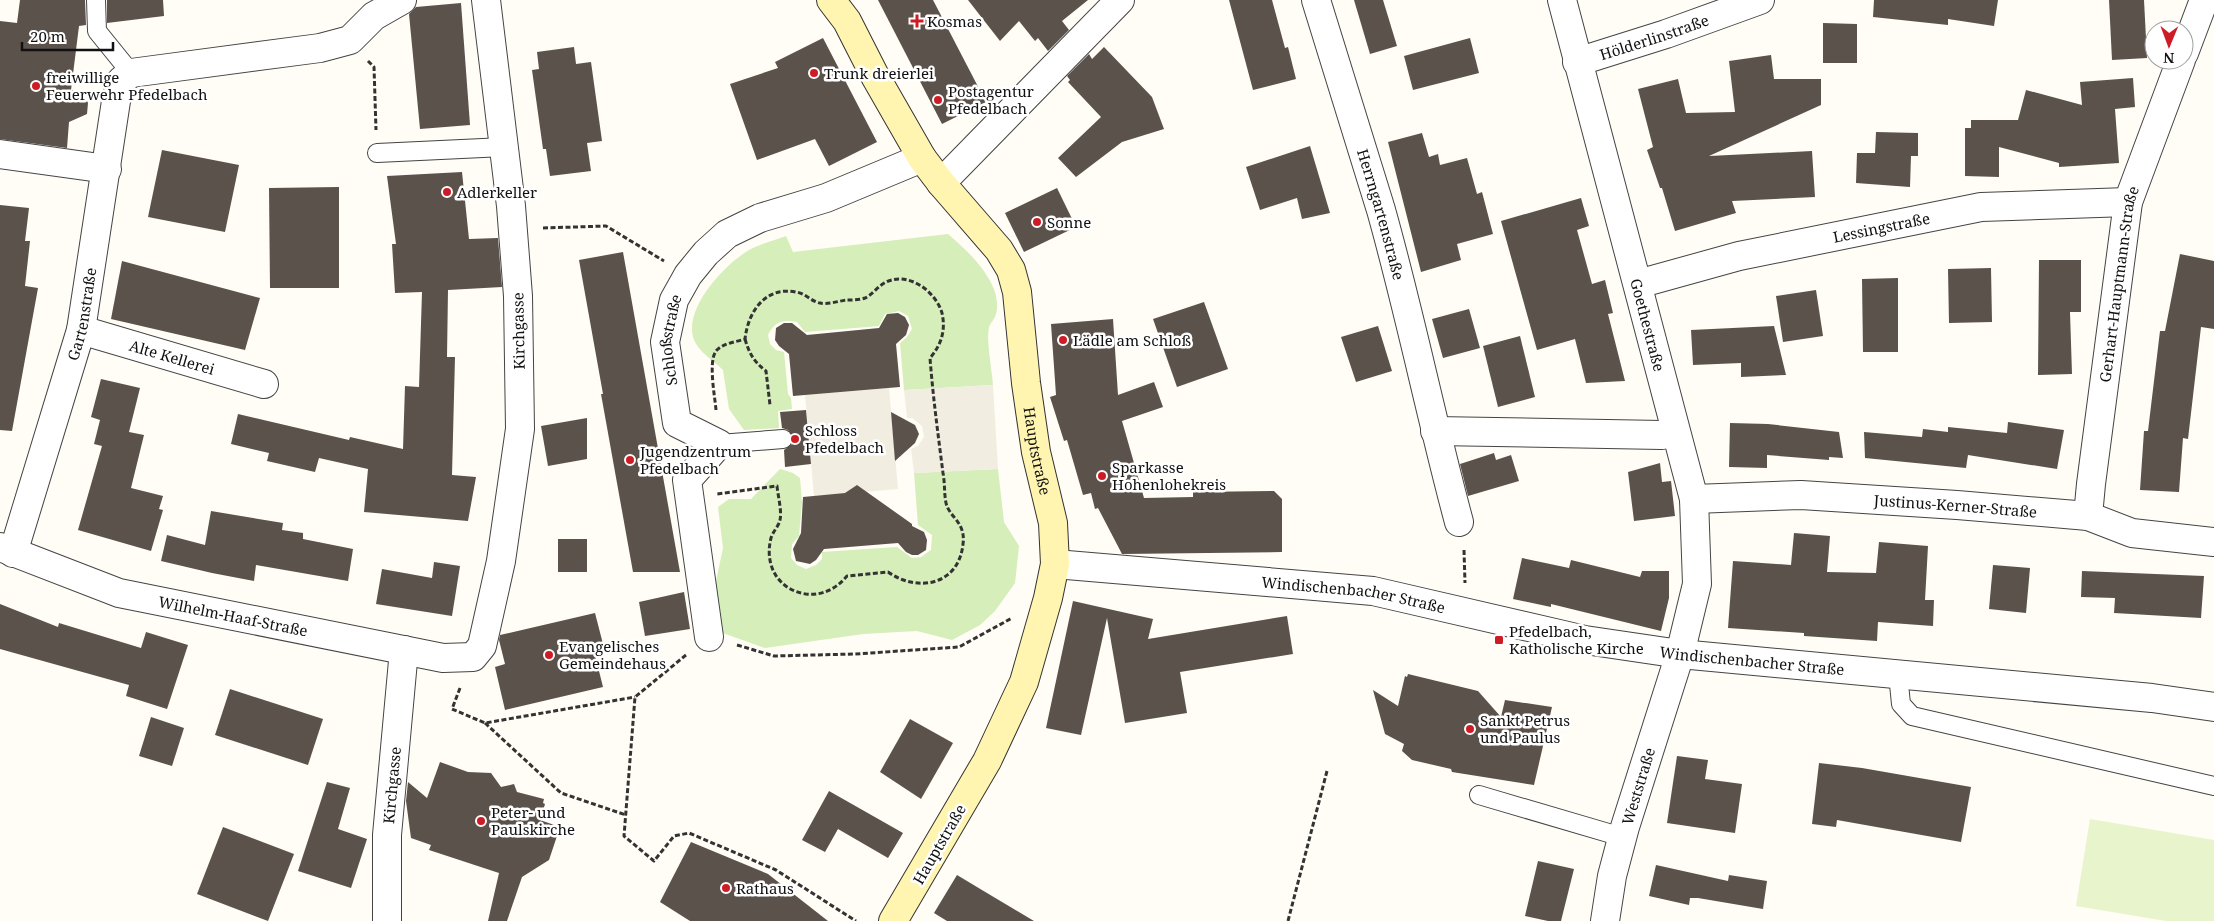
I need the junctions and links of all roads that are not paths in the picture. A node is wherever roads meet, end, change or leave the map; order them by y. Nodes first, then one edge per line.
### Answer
1 (96, 0) edge
2 (402, 0) edge
3 (486, 0) edge
4 (831, 0) edge
5 (1120, 0) edge
6 (1316, 0) edge
7 (1562, 0) edge
8 (1760, 0) edge
9 (2204, 0) edge
10 (2194, 26) edge
11 (1577, 62) junction
12 (2178, 70) edge
13 (131, 73) junction
14 (504, 147) junction
15 (377, 153) road end
16 (0, 154) edge
17 (922, 158) junction
18 (106, 169) junction
19 (941, 183) junction
20 (2128, 202) junction
21 (1638, 284) junction
22 (81, 330) junction
23 (264, 384) dead end
24 (1435, 432) junction
25 (1675, 432) junction
26 (783, 439) dead end
27 (719, 444) junction
28 (1694, 499) junction
29 (2088, 516) junction
30 (1459, 522) road end
31 (2214, 542) edge
32 (6, 550) edge
33 (1054, 564) junction
34 (709, 637) road end
35 (404, 650) junction
36 (1680, 654) junction
37 (473, 657) joint
38 (1898, 674) junction
39 (2214, 707) edge
40 (2214, 786) edge
41 (1479, 795) dead end
42 (1622, 837) junction
43 (387, 921) edge
44 (893, 921) edge
45 (1605, 921) edge

1 - 13 lane
2 - 13 street
3 - 14 street, Kirchgasse
4 - 17 main road, Hauptstraße
5 - 19 street
6 - 24 street, Herrngartenstraße
7 - 11 street, Goethestraße
8 - 11 street, Hölderlinstraße
9 - 10 street
11 - 21 street, Goethestraße
12 - 20 street, Gerhart-Hauptmann-Straße
13 - 18 street, Gartenstraße
14 - 15 lane
14 - 37 street, Kirchgasse
16 - 18 street
17 - 19 main road, Hauptstraße
17 - 27 street, Schloßstraße
18 - 22 street, Gartenstraße
19 - 33 main road, Hauptstraße
20 - 21 street, Lessingstraße
20 - 29 street, Gerhart-Hauptmann-Straße
21 - 25 street, Goethestraße
22 - 23 street, Alte Kellerei
22 - 32 street, Gartenstraße
24 - 25 street
24 - 30 street, Herrngartenstraße
25 - 28 street, Goethestraße
26 - 27 lane
27 - 34 street
28 - 29 street, Justinus-Kerner-Straße
28 - 36 street, Goethestraße
29 - 31 street, Justinus-Kerner-Straße
32 - 35 street, Wilhelm-Haaf-Straße
33 - 36 street, Windischenbacher Straße
33 - 44 main road, Hauptstraße
35 - 37 street, Wilhelm-Haaf-Straße
35 - 43 street, Kirchgasse
36 - 38 street, Windischenbacher Straße
36 - 42 street, Weststraße
38 - 39 street, Windischenbacher Straße
38 - 40 lane
41 - 42 lane
42 - 45 street, Weststraße

